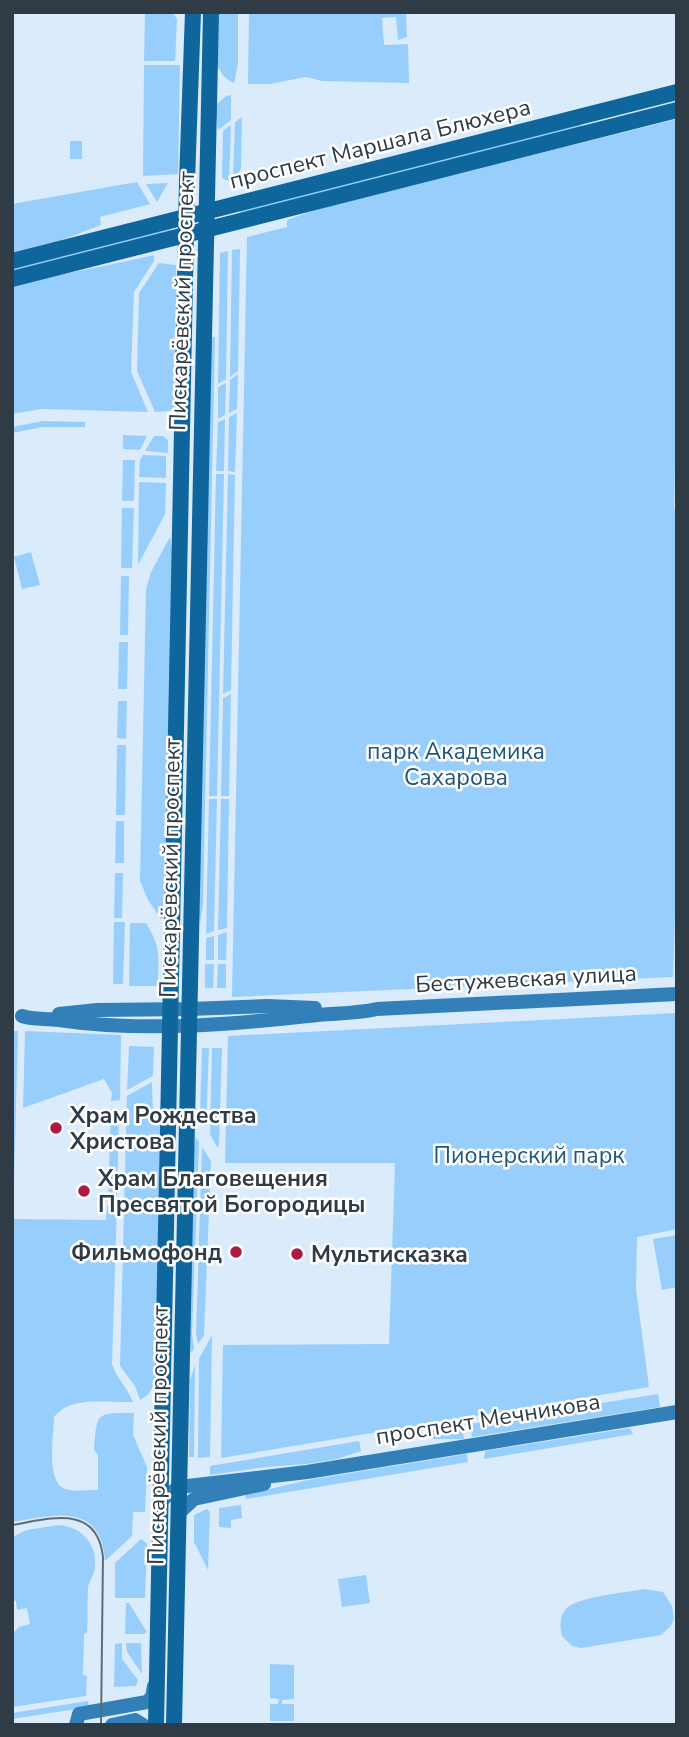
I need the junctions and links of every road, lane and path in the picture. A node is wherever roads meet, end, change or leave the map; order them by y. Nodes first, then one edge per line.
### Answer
1 (211, 12) edge
2 (193, 13) edge
3 (677, 92) edge
4 (677, 110) edge
5 (585, 115) junction
6 (589, 133) junction
7 (208, 211) junction
8 (187, 216) junction
9 (207, 229) junction
10 (187, 234) junction
11 (12, 261) edge
12 (12, 279) edge
13 (677, 994) edge
14 (17, 1015) edge
15 (190, 1017) junction
16 (170, 1018) junction
17 (677, 1412) edge
18 (307, 1472) junction
19 (179, 1487) junction
20 (160, 1501) junction
21 (178, 1514) junction
22 (157, 1674) junction
23 (78, 1719) edge
24 (112, 1725) edge
25 (143, 1725) edge
26 (156, 1725) edge
27 (174, 1725) edge

1 - 7 main road, Пискарёвский проспект
2 - 8 main road, Пискарёвский проспект
3 - 5 main road, проспект Маршала Блюхера
4 - 6 main road, проспект Маршала Блюхера
5 - 6 main road
5 - 7 main road, проспект Маршала Блюхера
6 - 9 main road, проспект Маршала Блюхера
7 - 8 main road, проспект Маршала Блюхера
7 - 9 main road, Пискарёвский проспект
8 - 10 main road, Пискарёвский проспект
8 - 11 main road, проспект Маршала Блюхера
9 - 10 main road, проспект Маршала Блюхера
9 - 15 main road, Пискарёвский проспект
10 - 12 main road, проспект Маршала Блюхера
10 - 16 main road, Пискарёвский проспект
13 - 15 street, Бестужевская улица
14 - 16 street, Бестужевская улица
15 - 16 street, Бестужевская улица
15 - 19 main road, Пискарёвский проспект
16 - 20 main road, Пискарёвский проспект
17 - 18 street, проспект Мечникова
18 - 19 street, проспект Мечникова
18 - 21 street, проспект Мечникова
19 - 20 street, проспект Мечникова
19 - 21 main road, Пискарёвский проспект
20 - 22 main road, Пискарёвский проспект
21 - 27 main road, Пискарёвский проспект
22 - 23 street
22 - 26 main road, Пискарёвский проспект
24 - 25 street

